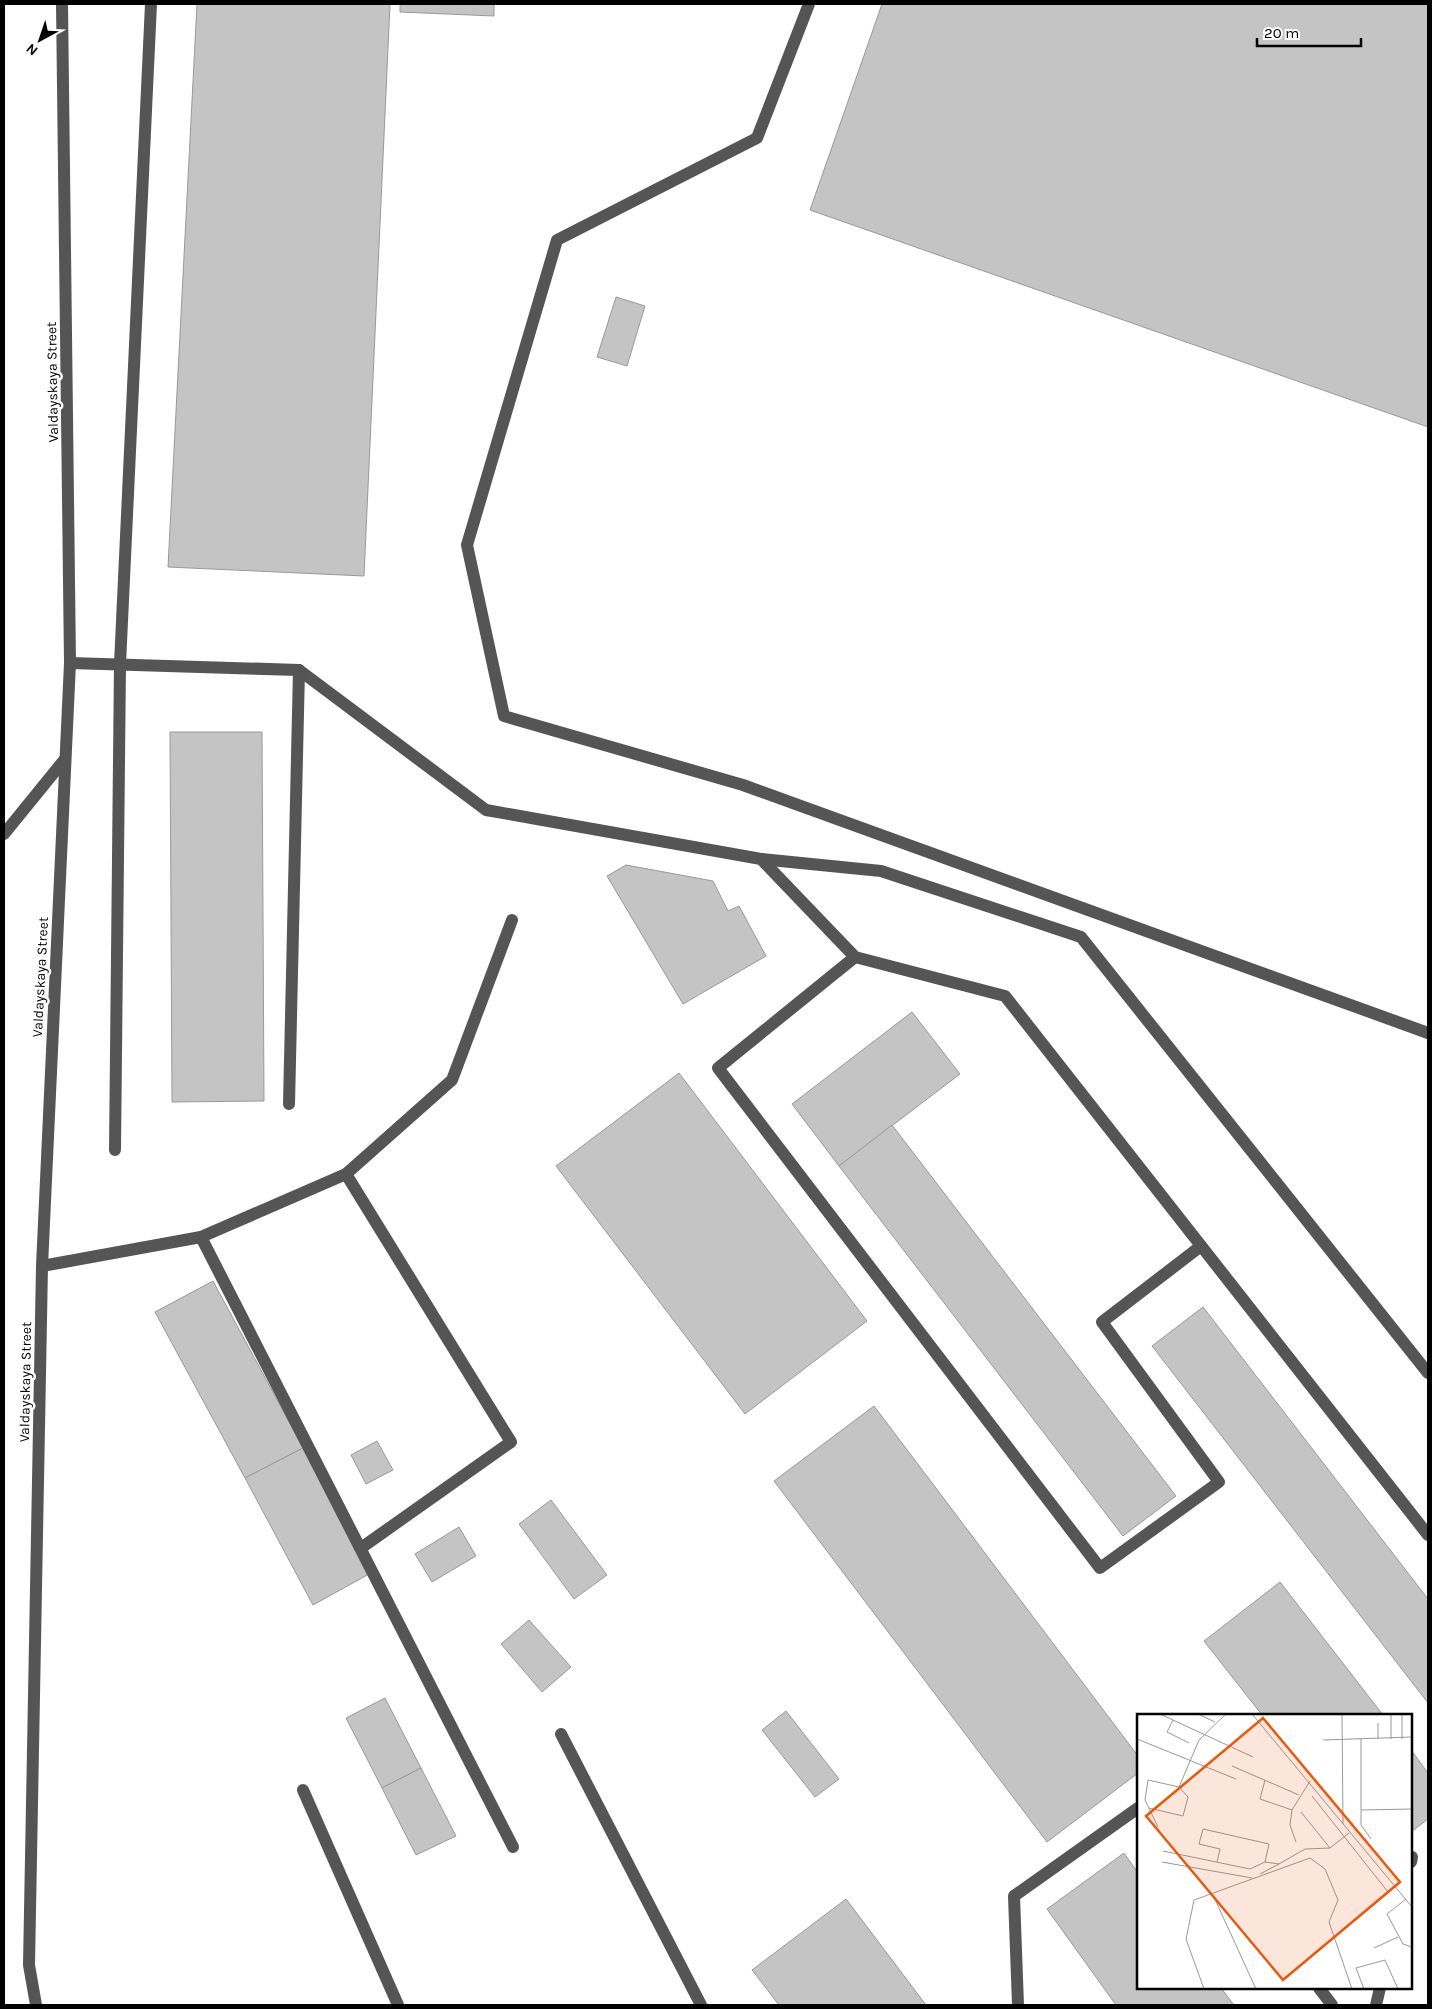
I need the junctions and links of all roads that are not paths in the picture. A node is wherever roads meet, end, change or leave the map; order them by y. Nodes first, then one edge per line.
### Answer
1 (62, 4) edge
2 (151, 4) edge
3 (808, 4) edge
4 (70, 663) junction
5 (120, 664) junction
6 (299, 670) junction
7 (65, 759) junction
8 (4, 834) edge
9 (761, 859) junction
10 (512, 920) dead end
11 (855, 957) junction
12 (1428, 1033) edge
13 (289, 1104) dead end
14 (115, 1150) dead end
15 (346, 1174) junction
16 (201, 1237) junction
17 (1201, 1246) junction
18 (42, 1266) junction
19 (1428, 1373) edge
20 (1428, 1535) edge
21 (361, 1548) junction
22 (561, 1734) dead end
23 (303, 1790) dead end
24 (1137, 1809) edge
25 (513, 1847) dead end
26 (1321, 1989) edge
27 (1380, 1989) edge
28 (36, 2005) edge
29 (398, 2005) edge
30 (701, 2005) edge
31 (1018, 2005) edge
32 (1332, 2005) edge
33 (1376, 2005) edge

1 - 4 street, Valdayskaya Street
2 - 5 street
3 - 12 street
4 - 5 street
4 - 7 street, Valdayskaya Street
5 - 6 street
5 - 14 street
6 - 9 street
6 - 13 street
7 - 8 street
7 - 18 street, Valdayskaya Street
9 - 11 street
9 - 19 street
10 - 15 street
11 - 17 street
11 - 17 street
15 - 16 street
15 - 21 street
16 - 18 street
16 - 21 street
17 - 20 street
18 - 28 street, Valdayskaya Street
21 - 25 street
22 - 30 street
23 - 29 street
24 - 31 street
26 - 32 street
27 - 33 street

